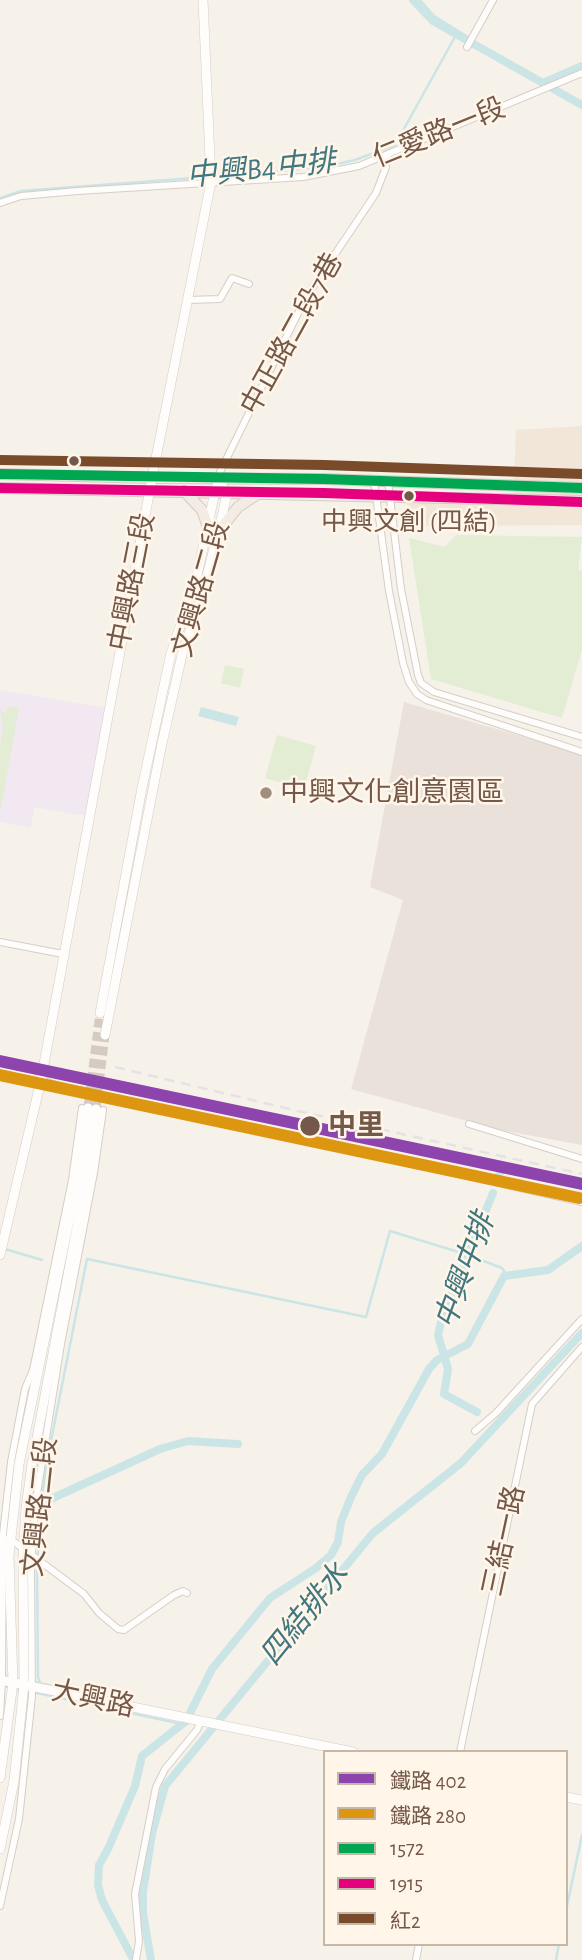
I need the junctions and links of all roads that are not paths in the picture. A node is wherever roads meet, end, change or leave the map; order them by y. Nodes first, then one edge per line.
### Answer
1 (203, 0) edge
2 (493, 0) edge
3 (469, 43) dead end
4 (582, 74) edge
5 (387, 155) junction
6 (211, 182) junction
7 (0, 202) edge
8 (249, 284) dead end
9 (188, 300) junction
10 (0, 474) edge
11 (152, 478) junction
12 (216, 478) junction
13 (374, 481) junction
14 (388, 481) junction
15 (0, 488) edge
16 (582, 488) edge
17 (149, 491) junction
18 (184, 491) junction
19 (222, 492) junction
20 (259, 493) junction
21 (375, 496) junction
22 (389, 496) junction
23 (582, 501) edge
24 (214, 529) junction
25 (582, 737) edge
26 (582, 752) edge
27 (0, 942) edge
28 (63, 954) junction
29 (100, 1013) tunnel mouth
30 (105, 1035) tunnel mouth
31 (41, 1080) junction
32 (469, 1124) dead end
33 (582, 1159) edge
34 (582, 1202) edge
35 (0, 1255) edge
36 (582, 1319) edge
37 (582, 1347) edge
38 (475, 1431) dead end
39 (4, 1535) edge
40 (28, 1551) junction
41 (187, 1593) dead end
42 (1, 1680) edge
43 (13, 1682) junction
44 (28, 1686) junction
45 (0, 1716) edge
46 (196, 1720) junction
47 (343, 1750) edge
48 (460, 1750) edge
49 (0, 1778) edge
50 (0, 1849) edge
51 (0, 1906) edge
52 (135, 1960) edge

1 - 6 street, 中興路三段
2 - 3 street
4 - 5 street, 仁愛路一段
5 - 6 street, 仁愛路一段
5 - 12 street, 中正路二段7巷
6 - 7 street, 仁愛路一段
6 - 9 street, 中興路三段
8 - 9 street
9 - 11 street, 中興路三段
10 - 11 main road
11 - 12 main road
11 - 17 street, 中興路三段
12 - 13 main road
12 - 19 street, 文興路二段
13 - 14 main road
13 - 21 street
14 - 16 main road
14 - 22 street
15 - 17 main road
17 - 18 main road
17 - 28 street, 中興路三段
18 - 19 main road
18 - 24 main road
19 - 20 main road
19 - 24 street, 文興路二段
20 - 21 main road
20 - 24 main road
21 - 22 main road
21 - 26 street
22 - 23 main road
22 - 25 street
24 - 29 street, 文興路二段
24 - 30 street, 文興路二段
27 - 28 street
28 - 31 street, 中興路三段
31 - 34 street
31 - 35 street, 中興路三段
32 - 33 street
36 - 38 street
37 - 48 street, 三結一路
39 - 40 street
39 - 40 street, 文興路二段
39 - 42 street, 文興路二段
39 - 43 street, 文興路二段
40 - 41 street
40 - 44 street, 文興路二段
42 - 43 street, 大興路
42 - 45 street, 文興路二段
43 - 44 street, 大興路
43 - 49 street, 文興路二段
44 - 46 street, 大興路
44 - 50 street, 文興路二段
44 - 51 street, 文興路二段
46 - 47 street, 大興路
46 - 52 street

